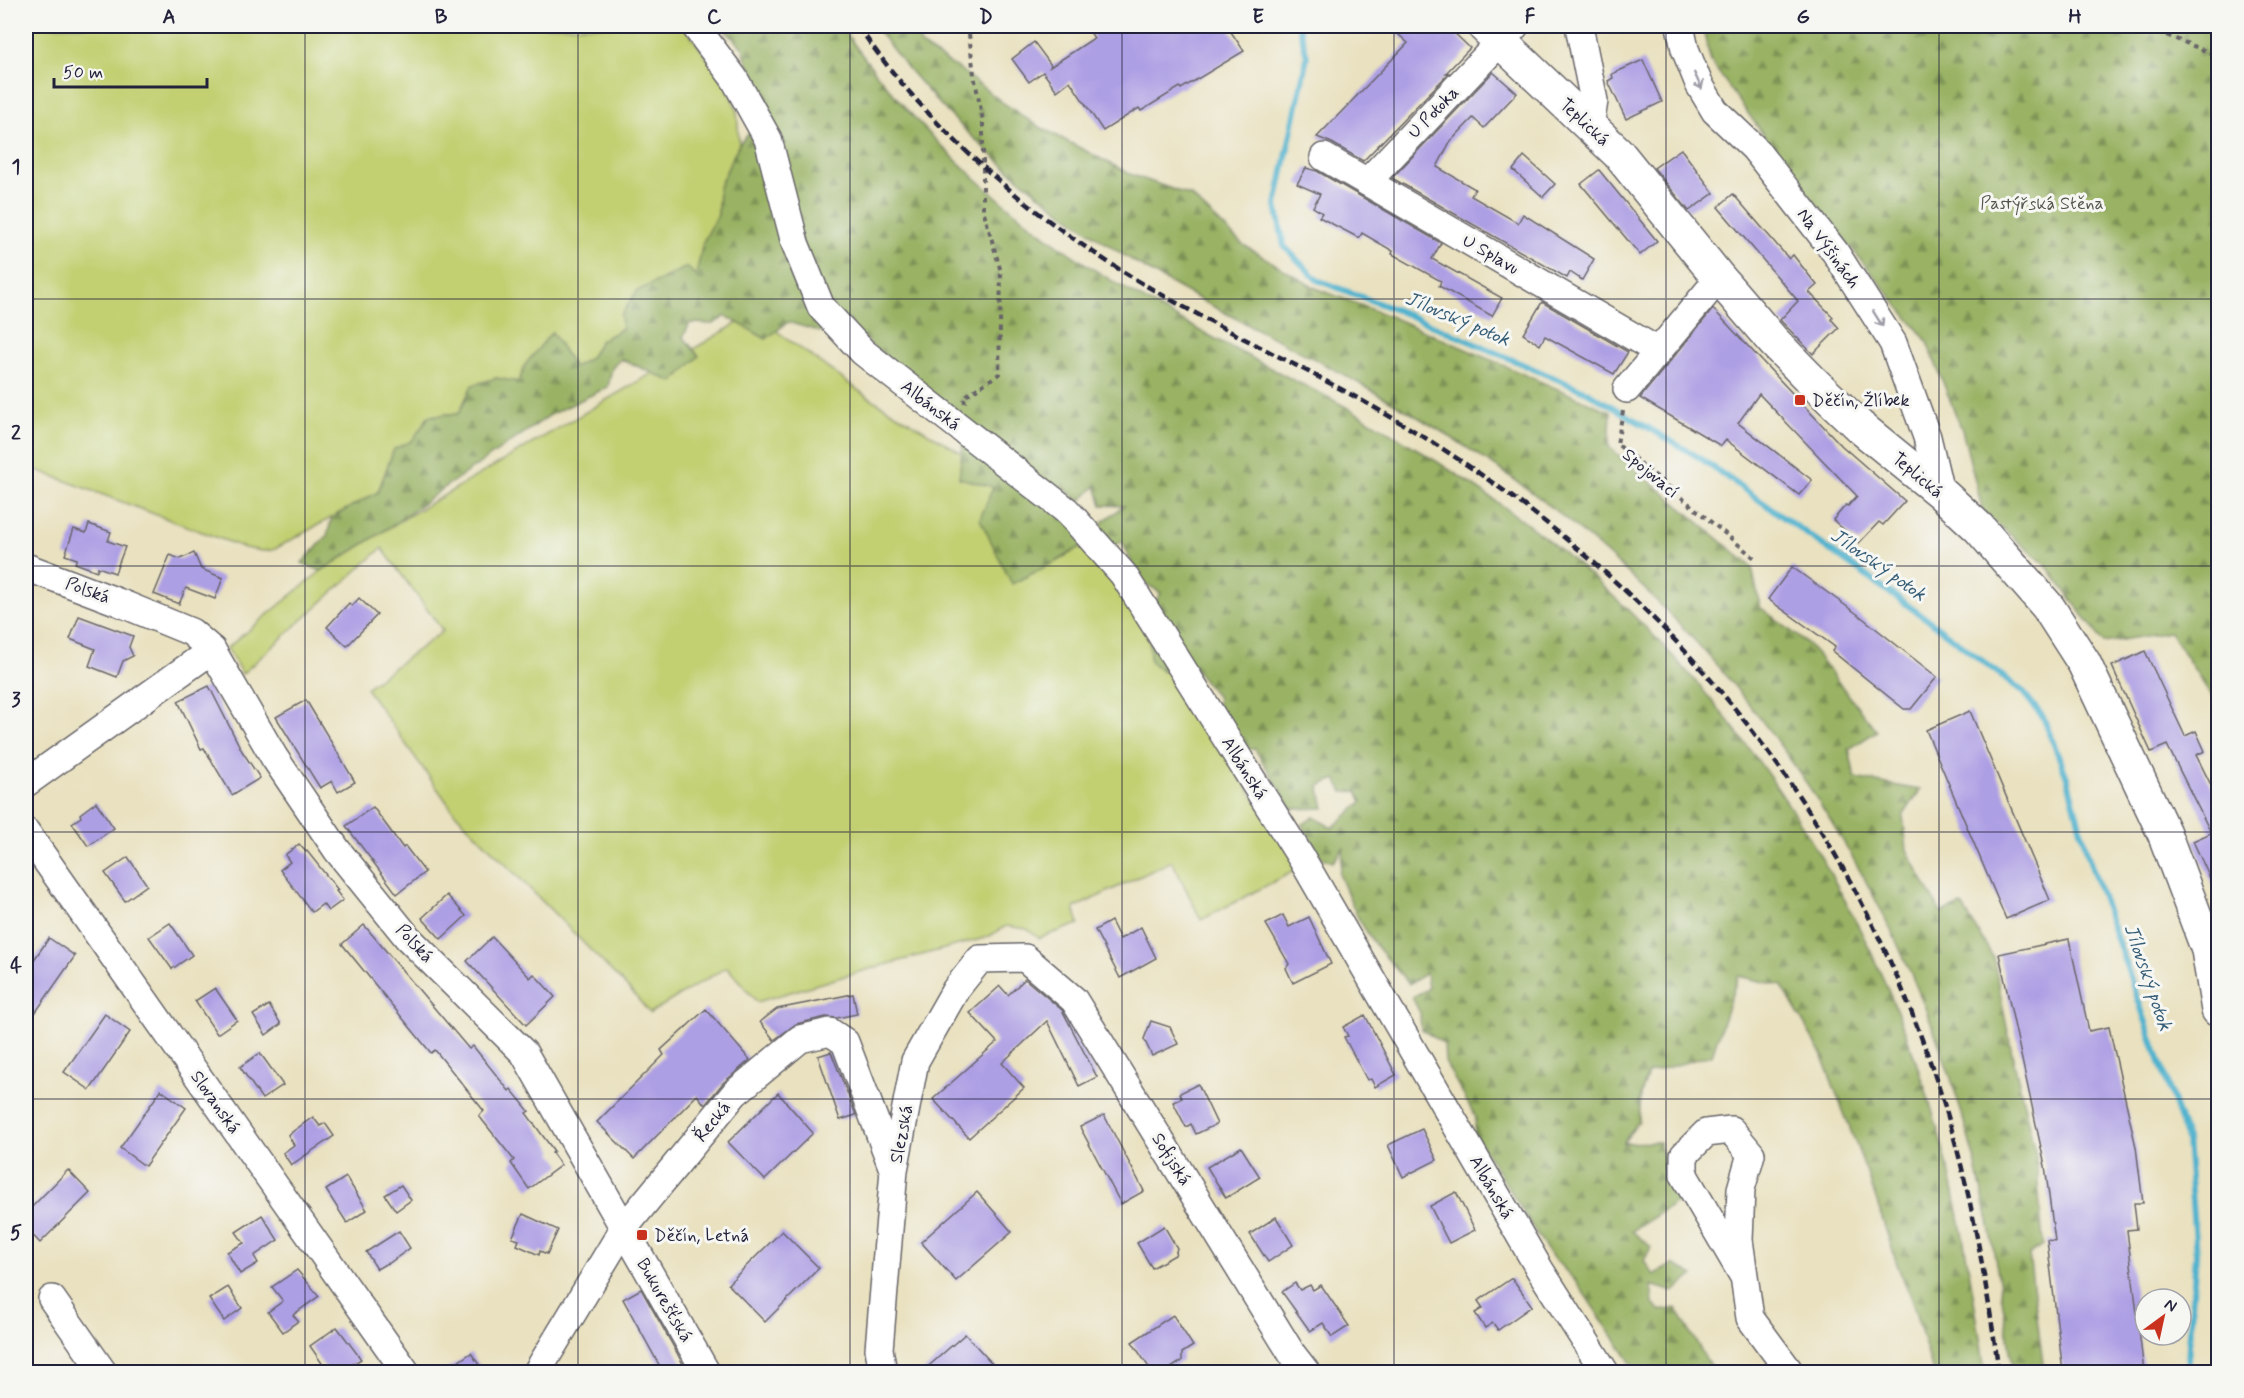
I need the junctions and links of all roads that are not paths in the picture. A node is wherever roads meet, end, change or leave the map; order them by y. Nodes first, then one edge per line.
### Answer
1 (695, 26) edge
2 (1579, 26) edge
3 (1680, 26) edge
4 (1500, 31) edge
5 (1590, 126) junction
6 (1324, 157) dead end
7 (1367, 182) junction
8 (1719, 278) junction
9 (1658, 351) junction
10 (1627, 389) road end
11 (1940, 492) junction
12 (26, 567) edge
13 (212, 650) junction
14 (26, 783) edge
15 (26, 832) edge
16 (1025, 958) joint
17 (2218, 1010) edge
18 (894, 1170) junction
19 (624, 1228) junction
20 (1744, 1277) junction
21 (52, 1299) dead end
22 (1294, 1366) edge
23 (104, 1372) edge
24 (406, 1372) edge
25 (537, 1372) edge
26 (706, 1372) edge
27 (882, 1372) edge
28 (1605, 1372) edge
29 (1791, 1372) edge

1 - 28 street, Albánská
2 - 5 street
3 -> 11 street, Na Výšinách
4 - 5 main road, Teplická
4 - 7 street, U Potoka
5 - 8 main road, Teplická
6 - 7 street, U Splavu
7 - 9 street, U Splavu
8 - 9 street
8 - 11 main road, Teplická
9 - 10 street
11 - 17 main road, Teplická
12 - 13 street, Polská
13 - 14 street
13 - 19 street, Polská
15 - 24 street, Slovanská
16 - 18 street, Slezská
16 - 22 street, Sofijská
18 - 19 street, Řecká
18 - 27 street, Slezská
19 - 25 street, Řecká
19 - 26 street, Bukurešťská
20 - 20 street
20 - 29 street
21 - 23 street

